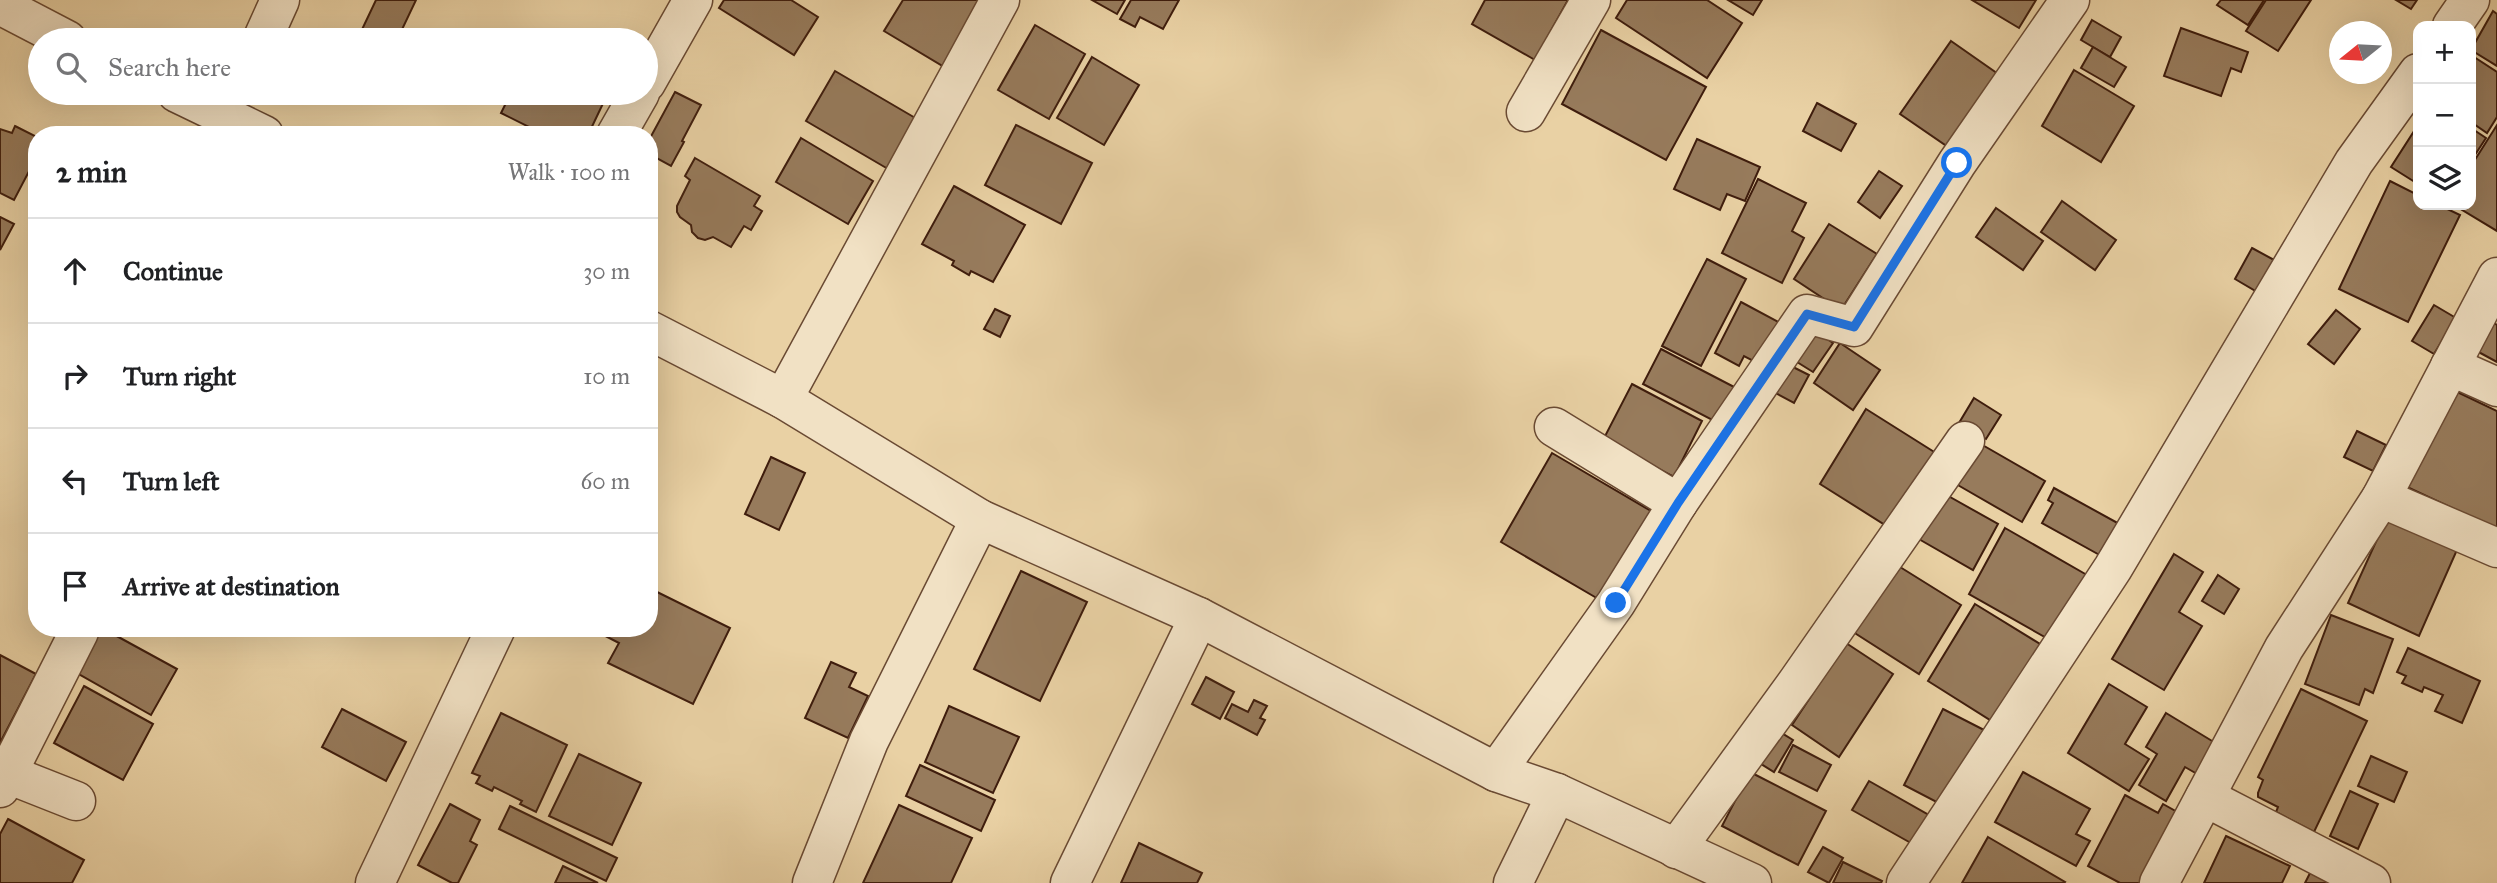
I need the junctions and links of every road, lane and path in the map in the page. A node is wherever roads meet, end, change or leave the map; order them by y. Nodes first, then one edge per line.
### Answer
1 (280, 0) edge
2 (693, 0) edge
3 (1000, 0) edge
4 (1591, 0) edge
5 (2070, 0) edge
6 (2470, 0) edge
7 (0, 5) edge
8 (2455, 21) edge
9 (44, 28) edge
10 (267, 28) edge
11 (658, 62) edge
12 (2413, 80) edge
13 (232, 105) edge
14 (633, 105) edge
15 (1525, 112) dead end
16 (254, 126) edge
17 (622, 126) edge
18 (2497, 277) edge
19 (658, 335) edge
20 (2450, 366) junction
21 (2497, 387) edge
22 (783, 399) junction
23 (1554, 427) dead end
24 (1965, 441) dead end
25 (2381, 498) junction
26 (1678, 503) junction
27 (980, 519) junction
28 (2497, 548) edge
29 (1199, 617) junction
30 (76, 637) edge
31 (492, 637) edge
32 (1496, 772) junction
33 (2, 778) edge
34 (1557, 793) junction
35 (2205, 797) junction
36 (76, 801) dead end
37 (1686, 863) edge
38 (376, 883) edge
39 (812, 883) edge
40 (1070, 883) edge
41 (1513, 883) edge
42 (1752, 883) edge
43 (1906, 883) edge
44 (2159, 883) edge
45 (2371, 883) edge

1 - 10 street
2 - 11 street
3 - 22 street
4 - 15 street
5 - 26 street
6 - 8 street
7 - 9 street
12 - 43 street
13 - 16 street
14 - 17 street
18 - 20 street
19 - 22 street
20 - 21 street
20 - 25 street
22 - 27 street
23 - 26 street
24 - 37 street
25 - 28 street
25 - 35 street
26 - 32 street
27 - 29 street
27 - 39 street
29 - 32 street
29 - 40 street
30 - 33 street
31 - 38 street
32 - 34 street
33 - 36 street
34 - 37 street
34 - 41 street
35 - 44 street
35 - 45 street
37 - 42 street

